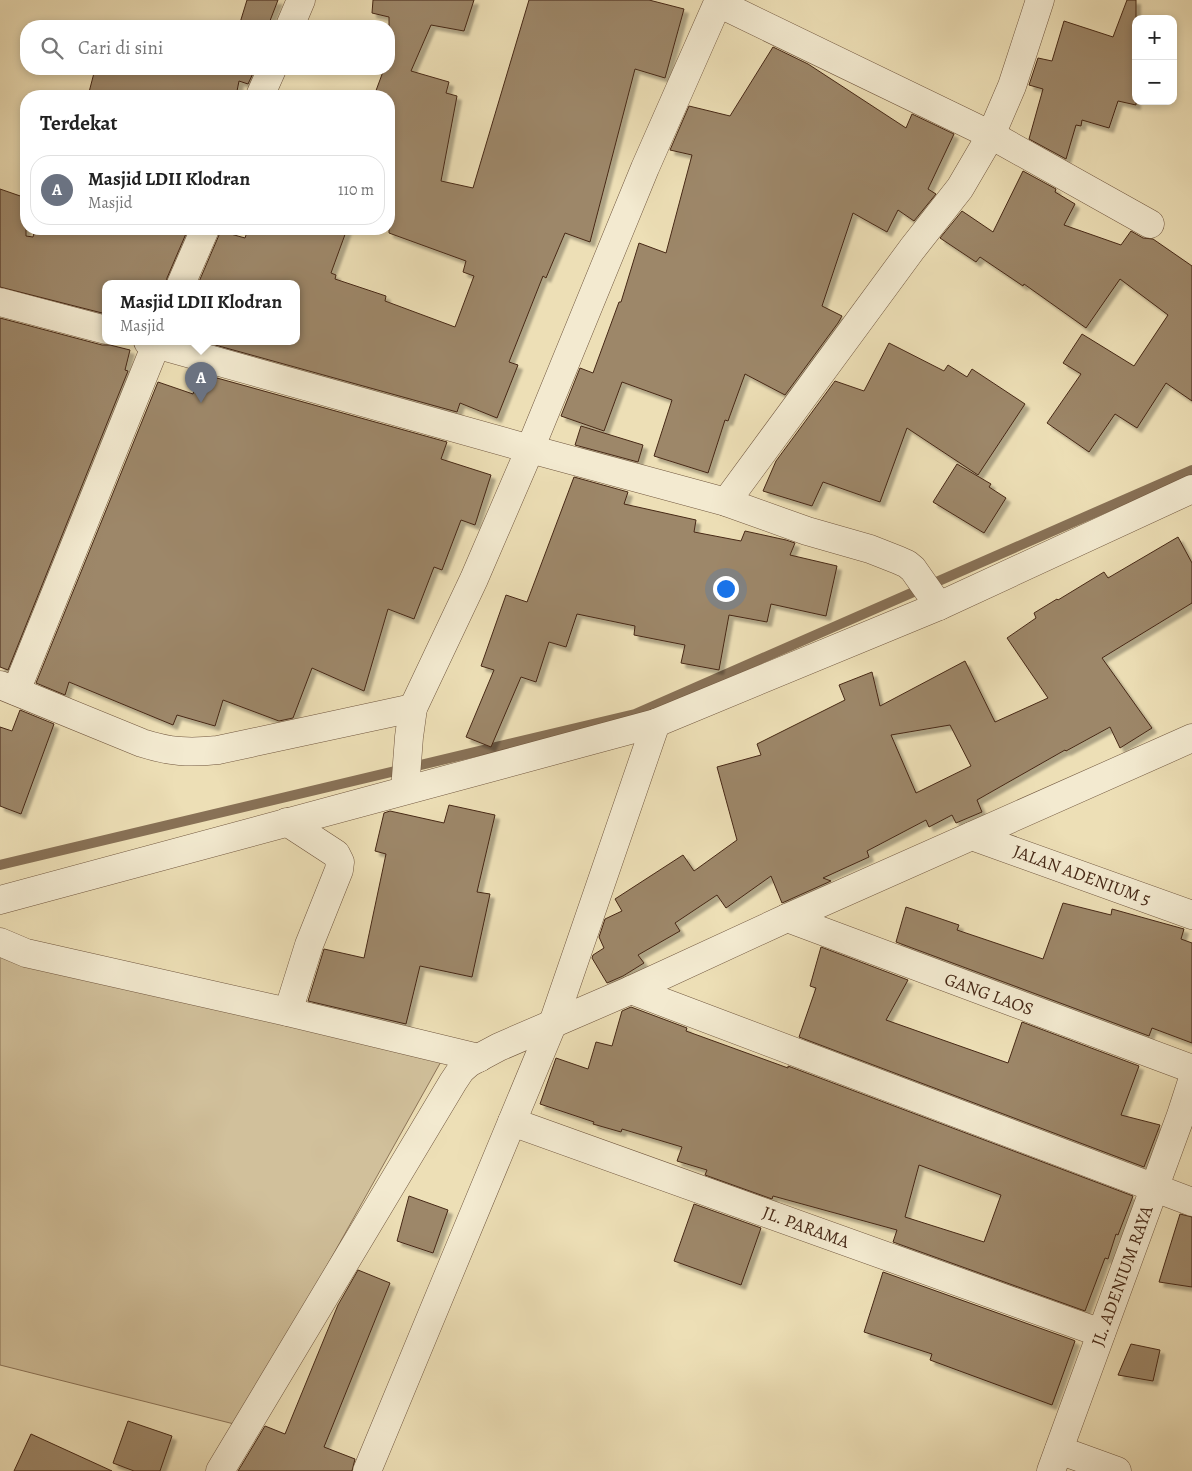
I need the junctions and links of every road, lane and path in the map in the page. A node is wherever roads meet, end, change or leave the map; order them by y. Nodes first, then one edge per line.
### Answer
1 (301, 0) edge
2 (1040, 0) edge
3 (718, 1) edge
4 (293, 20) edge
5 (269, 75) edge
6 (263, 90) edge
7 (991, 135) junction
8 (1150, 224) dead end
9 (202, 235) edge
10 (183, 280) edge
11 (0, 302) edge
12 (102, 329) edge
13 (153, 345) edge
14 (165, 345) edge
15 (530, 449) junction
16 (1192, 489) edge
17 (726, 502) junction
18 (934, 599) junction
19 (8, 688) edge
20 (413, 708) junction
21 (656, 722) junction
22 (1192, 738) edge
23 (406, 783) junction
24 (287, 822) junction
25 (972, 836) junction
26 (0, 900) edge
27 (1192, 915) edge
28 (787, 918) junction
29 (0, 942) edge
30 (630, 990) junction
31 (288, 1012) junction
32 (553, 1023) junction
33 (479, 1058) junction
34 (1192, 1069) edge
35 (1192, 1082) edge
36 (1187, 1117) edge
37 (512, 1122) junction
38 (1154, 1188) junction
39 (1192, 1202) edge
40 (1101, 1333) junction
41 (1055, 1460) edge
42 (220, 1471) edge
43 (367, 1471) edge
44 (1117, 1471) edge

1 - 4 street
2 - 7 street
3 - 7 street
3 - 15 street
5 - 6 street
7 - 8 street
7 - 17 street
9 - 10 street
11 - 12 street
13 - 19 street
14 - 15 street
15 - 17 street
15 - 20 street
16 - 18 street
17 - 18 street
18 - 21 street
19 - 20 street
20 - 23 street
21 - 23 street
21 - 32 street
22 - 25 street
23 - 24 street
24 - 26 street
24 - 31 street
25 - 27 street, JALAN ADENIUM 5
25 - 28 street
28 - 30 street
28 - 34 street, GANG LAOS
29 - 31 street
30 - 32 street
30 - 38 street
31 - 33 street
32 - 33 street
32 - 37 street
33 - 42 street
35 - 36 street, JL. ADENIUM RAYA
36 - 38 street, JL. ADENIUM RAYA
37 - 40 street, JL. PARAMA
37 - 43 street
38 - 39 street
38 - 40 street, JL. ADENIUM RAYA
40 - 41 street, JL. ADENIUM RAYA
41 - 44 street

